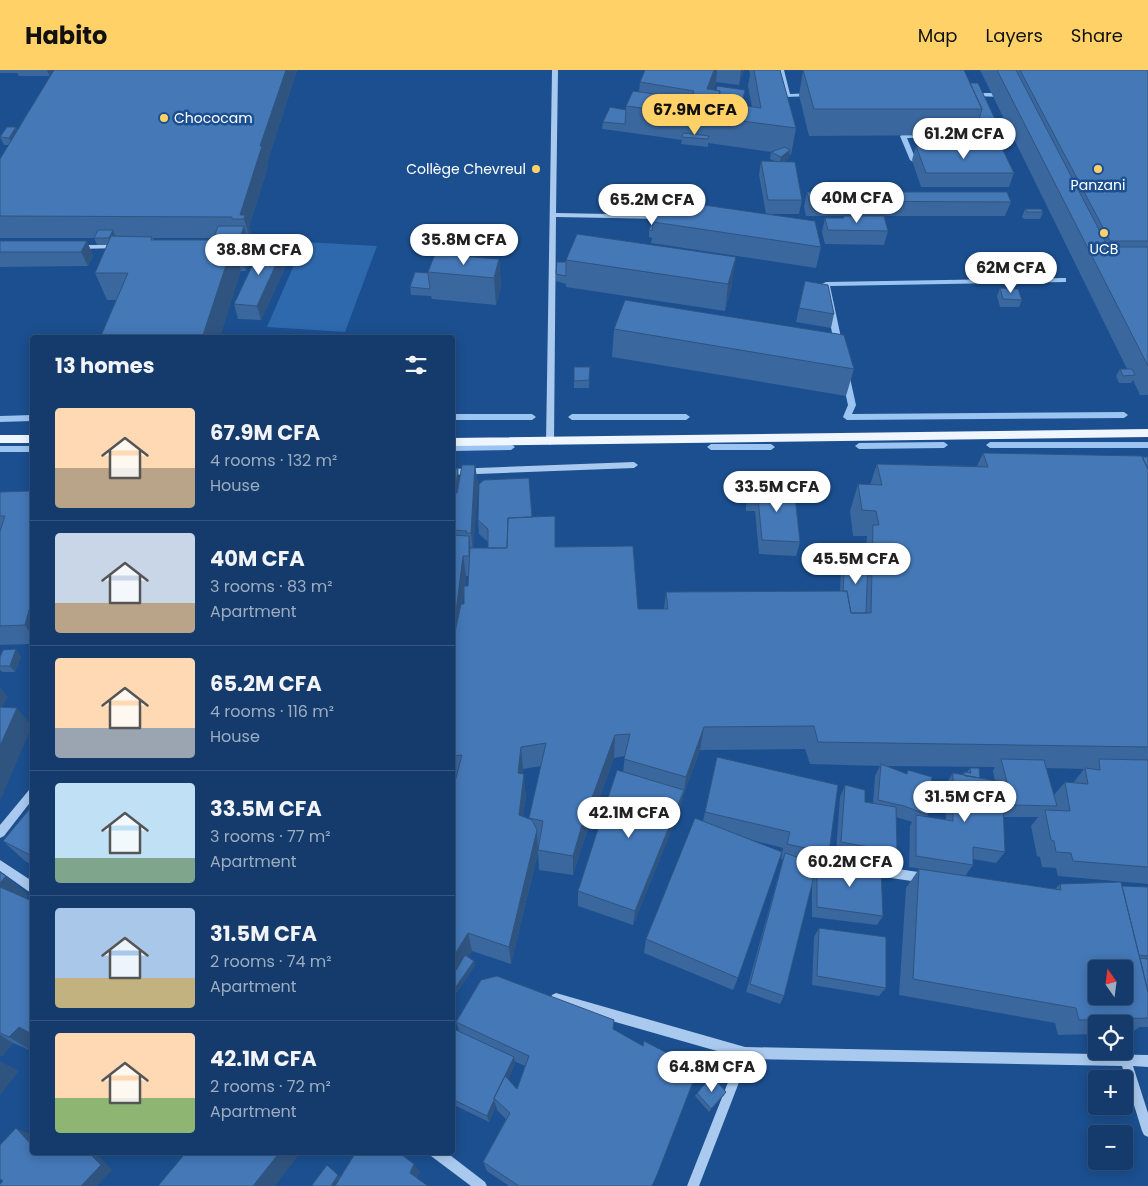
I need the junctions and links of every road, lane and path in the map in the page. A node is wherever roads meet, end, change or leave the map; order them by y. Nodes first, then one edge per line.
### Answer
1 (555, 70) edge
2 (553, 214) junction
3 (669, 218) edge
4 (67, 247) edge
5 (125, 247) edge
6 (1148, 433) edge
7 (0, 439) edge
8 (30, 439) edge
9 (455, 442) edge
10 (550, 442) junction
11 (634, 465) dead end
12 (455, 472) edge
13 (30, 796) edge
14 (0, 833) edge
15 (0, 864) edge
16 (855, 868) edge
17 (932, 880) edge
18 (30, 886) edge
19 (540, 995) edge
20 (745, 1053) junction
21 (1126, 1062) junction
22 (1148, 1062) edge
23 (1148, 1131) edge
24 (439, 1155) edge
25 (481, 1186) edge
26 (693, 1186) edge

1 - 2 street
2 - 3 street
2 - 10 street
4 - 5 street
6 - 10 main road
7 - 8 main road
9 - 10 main road
11 - 12 street
13 - 14 street
15 - 18 street
16 - 17 street
19 - 20 street
20 - 21 street
20 - 26 street
21 - 22 street
21 - 23 street
24 - 25 street

